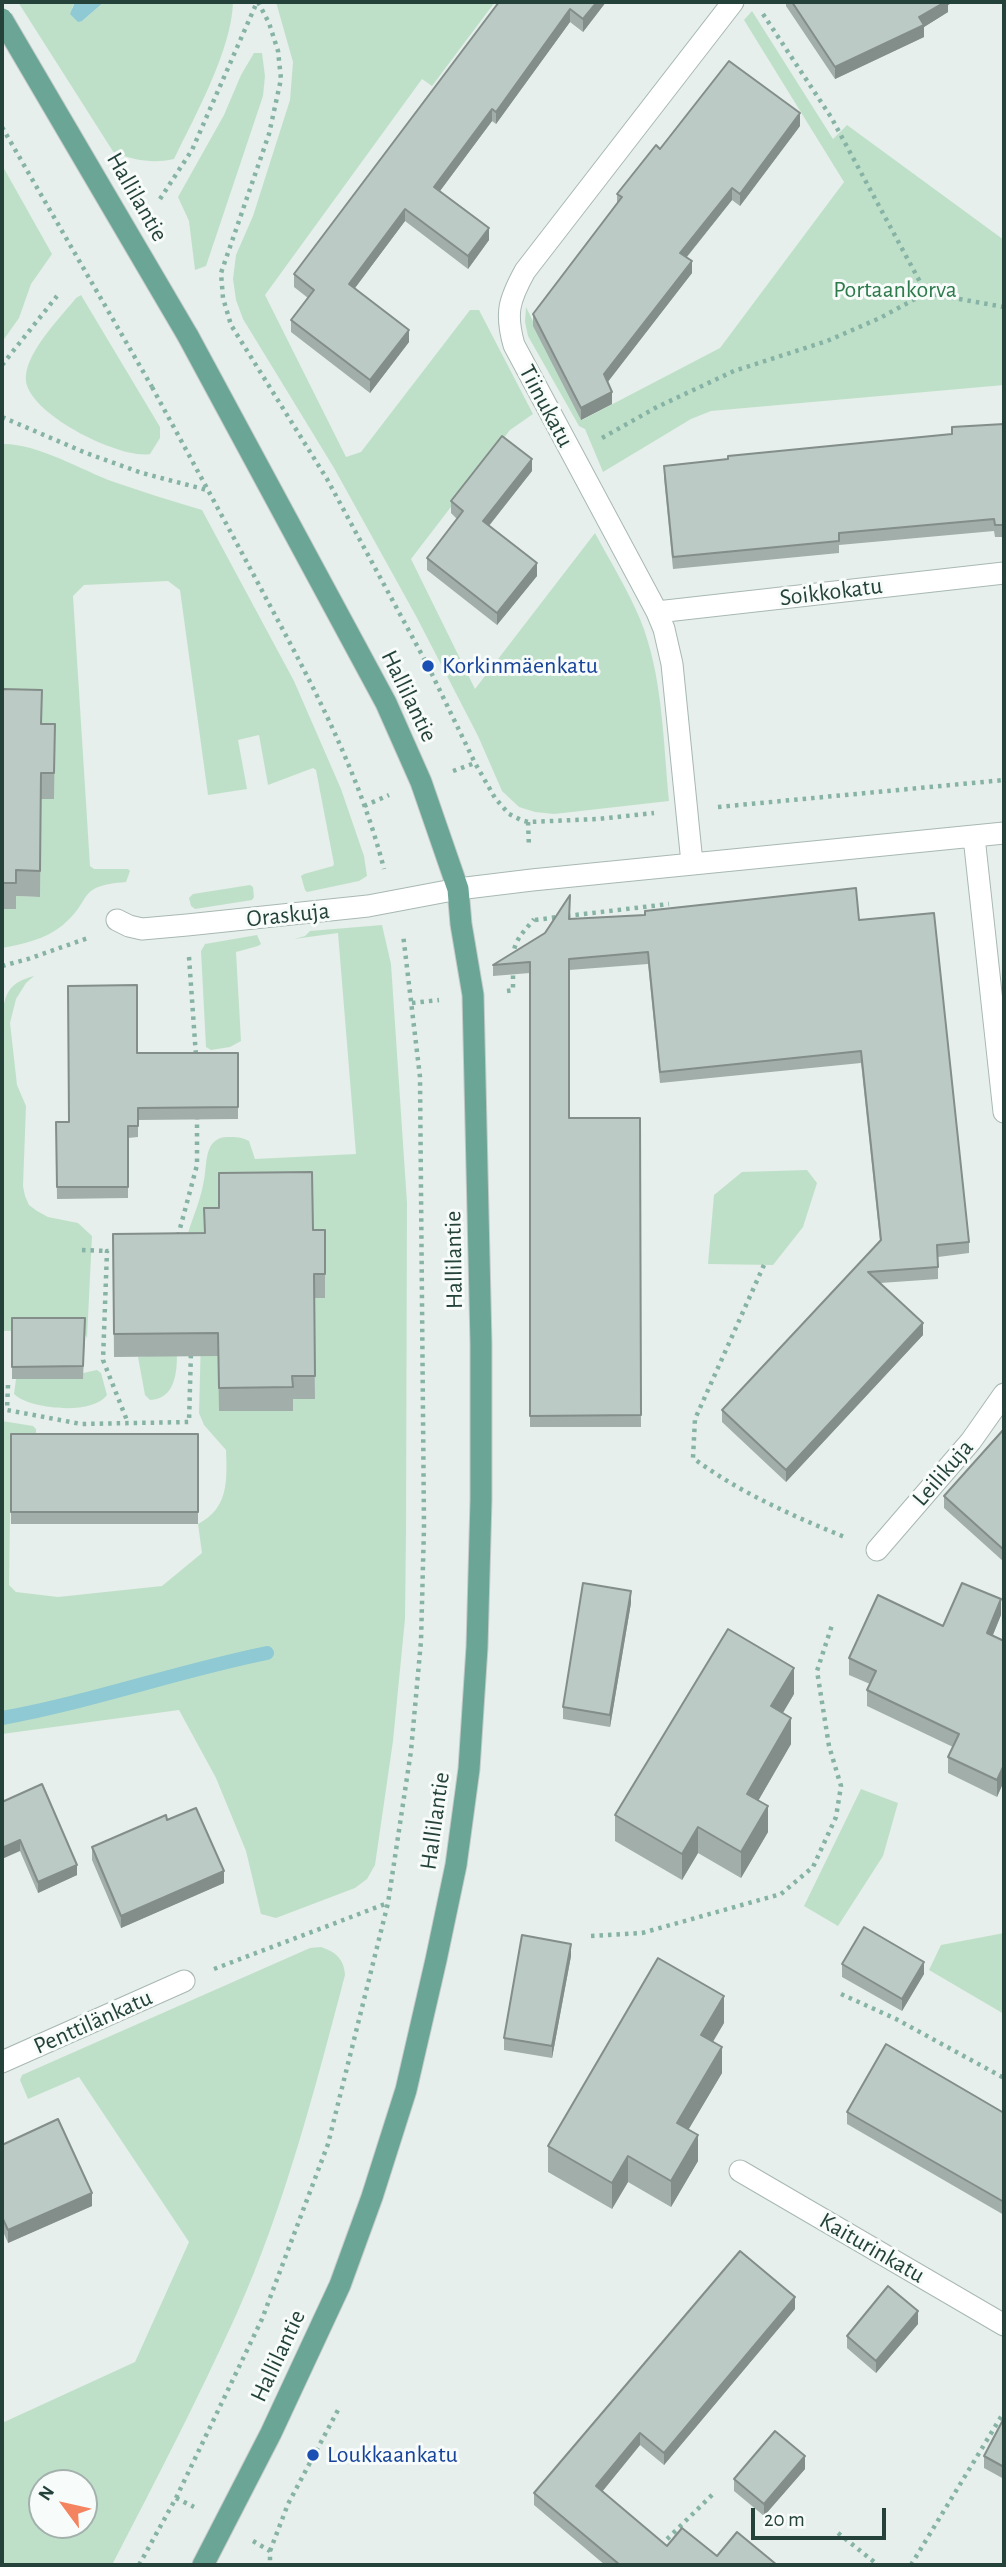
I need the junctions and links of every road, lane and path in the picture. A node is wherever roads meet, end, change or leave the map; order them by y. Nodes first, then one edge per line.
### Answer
1 (257, 2) edge
2 (733, 2) edge
3 (762, 13) dead end
4 (2, 19) edge
5 (2, 127) edge
6 (160, 199) dead end
7 (926, 293) junction
8 (57, 296) dead end
9 (1004, 307) edge
10 (2, 365) edge
11 (2, 417) edge
12 (573, 455) junction
13 (208, 490) junction
14 (1004, 573) edge
15 (657, 612) junction
16 (475, 763) dead end
17 (1004, 833) edge
18 (974, 837) junction
19 (692, 863) junction
20 (458, 889) junction
21 (393, 902) junction
22 (123, 923) joint
23 (187, 925) junction
24 (2, 965) edge
25 (196, 1065) edge
26 (197, 1102) edge
27 (1004, 1112) edge
28 (176, 1242) edge
29 (82, 1250) dead end
30 (107, 1251) junction
31 (120, 1251) edge
32 (764, 1265) dead end
33 (191, 1347) edge
34 (8, 1385) dead end
35 (1004, 1394) edge
36 (128, 1423) junction
37 (877, 1550) joint
38 (833, 1622) dead end
39 (388, 1903) junction
40 (591, 1936) dead end
41 (184, 1981) joint
42 (841, 1994) dead end
43 (2, 2062) edge
44 (1004, 2078) edge
45 (740, 2171) dead end
46 (1004, 2325) edge
47 (338, 2410) dead end
48 (1004, 2412) edge
49 (713, 2494) dead end
50 (838, 2533) dead end
51 (658, 2548) edge
52 (270, 2551) dead end
53 (139, 2565) edge
54 (203, 2565) edge
55 (878, 2565) edge
56 (911, 2565) edge

1 - 6 path
1 - 16 path
2 - 12 street, Tiinukatu
3 - 7 path
4 - 20 main road, Hallilantie, bridge
5 - 13 path, bridge
7 - 9 path
7 - 12 path
8 - 10 path
11 - 13 path
12 - 15 street, Tiinukatu
13 - 21 path
14 - 15 street, Soikkokatu
15 - 19 street, Tiinukatu
17 - 18 street
18 - 19 street
18 - 27 street
19 - 20 street
20 - 21 street, Oraskuja
20 - 54 main road, Hallilantie
21 - 23 street, Oraskuja
21 - 39 path
22 - 23 street, Oraskuja
22 - 24 path
23 - 25 path
26 - 28 path
29 - 30 path
30 - 31 path
30 - 36 path
32 - 37 path
33 - 36 path
34 - 36 path
35 - 37 street, Leilikuja
38 - 40 path
39 - 41 path
39 - 53 path
41 - 43 street, Penttilänkatu
42 - 44 path
45 - 46 street, Kaiturinkatu
47 - 52 path
48 - 56 path
49 - 51 path
50 - 55 path

